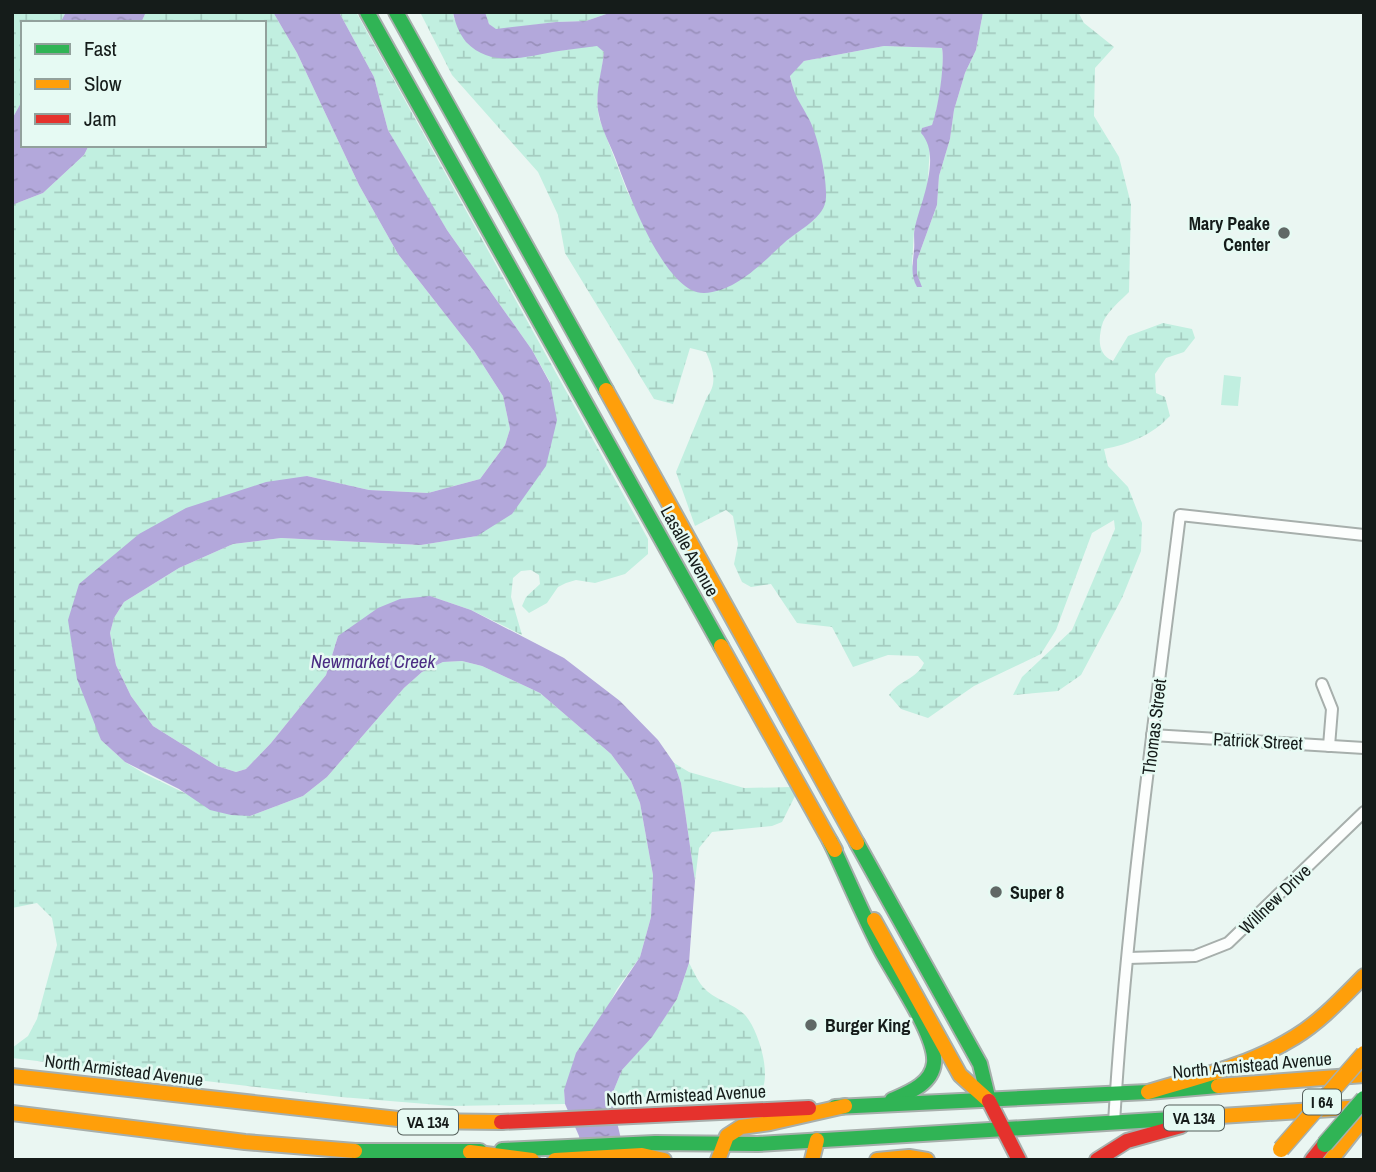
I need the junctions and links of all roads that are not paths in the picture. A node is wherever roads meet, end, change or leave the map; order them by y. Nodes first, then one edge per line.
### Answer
1 (367, 12) edge
2 (396, 12) edge
3 (1364, 535) edge
4 (1322, 684) dead end
5 (1152, 735) junction
6 (1329, 746) junction
7 (1364, 748) edge
8 (1364, 812) edge
9 (830, 841) junction
10 (1128, 958) junction
11 (1364, 976) edge
12 (1364, 1054) edge
13 (1364, 1075) edge
14 (12, 1076) edge
15 (1148, 1093) junction
16 (1116, 1094) junction
17 (1364, 1099) edge
18 (989, 1101) junction
19 (882, 1105) junction
20 (845, 1106) junction
21 (1364, 1110) edge
22 (12, 1113) edge
23 (1220, 1116) junction
24 (1114, 1123) junction
25 (1002, 1128) junction
26 (817, 1140) junction
27 (633, 1150) junction
28 (470, 1152) junction
29 (720, 1152) edge
30 (1276, 1155) edge
31 (556, 1156) edge
32 (532, 1160) edge
33 (664, 1160) edge
34 (812, 1160) edge
35 (877, 1160) edge
36 (927, 1160) edge
37 (1019, 1160) edge
38 (1097, 1160) edge
39 (1312, 1160) edge
40 (1331, 1160) edge

1 - 9 main road, Lasalle Avenue
2 - 18 main road, Lasalle Avenue
3 - 5 street, Thomas Street
4 - 6 street
5 - 6 street, Patrick Street
5 - 10 street, Thomas Street
6 - 7 street, Patrick Street
8 - 10 street, Willnew Drive
9 - 18 main road, Lasalle Avenue
9 - 19 main road
10 - 16 street, Thomas Street
11 - 15 main road
12 - 30 main road, I 64, bridge
13 - 15 main road, North Armistead Avenue / VA 134
14 - 20 main road, North Armistead Avenue / VA 134
15 - 16 main road, North Armistead Avenue / VA 134
16 - 18 main road, North Armistead Avenue / VA 134
16 - 24 street, Thomas Street
17 - 39 main road, I 64, bridge
18 - 19 main road, North Armistead Avenue / VA 134
18 - 25 main road, Lasalle Avenue
19 - 20 main road, North Armistead Avenue / VA 134
20 - 29 main road
21 - 23 main road, VA 134
21 - 40 main road
22 - 28 main road, VA 134
23 - 24 main road, VA 134
23 - 38 main road
24 - 25 main road, VA 134
25 - 26 main road, VA 134
25 - 37 main road, Lasalle Avenue
26 - 29 main road, VA 134
26 - 34 main road
27 - 29 main road, VA 134
27 - 31 main road
27 - 33 main road
28 - 31 main road, VA 134
28 - 32 main road
35 - 36 main road

